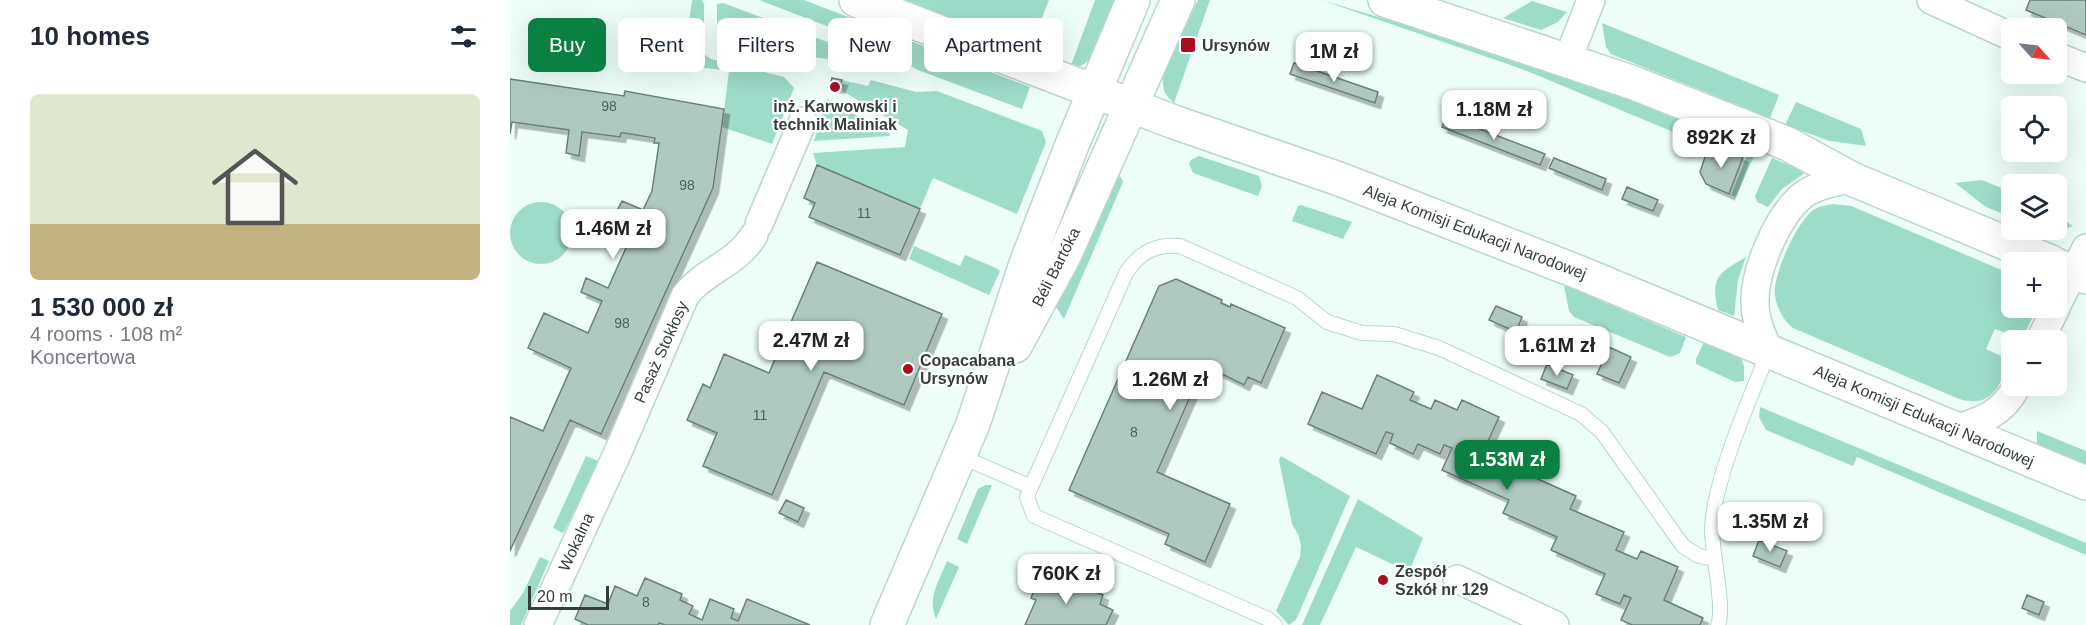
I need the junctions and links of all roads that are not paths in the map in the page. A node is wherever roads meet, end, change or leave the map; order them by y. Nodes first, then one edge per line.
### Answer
1 (856, 0) edge
2 (1133, 0) edge
3 (1178, 0) edge
4 (1385, 0) edge
5 (1591, 0) edge
6 (1931, 0) edge
7 (2001, 32) edge
8 (1568, 59) junction
9 (2067, 60) edge
10 (2086, 68) edge
11 (1094, 92) junction
12 (1131, 106) junction
13 (803, 122) dead end
14 (1852, 179) junction
15 (2071, 265) edge
16 (1769, 351) junction
17 (2012, 396) edge
18 (973, 424) junction
19 (1955, 429) junction
20 (960, 456) junction
21 (2086, 483) edge
22 (1031, 487) junction
23 (599, 493) joint
24 (1714, 559) junction
25 (1457, 579) dead end
26 (538, 625) edge
27 (887, 625) edge
28 (1275, 625) edge
29 (1555, 625) edge
30 (1718, 625) edge

1 - 11 main road, Aleja Komisji Edukacji Narodowej
2 - 11 main road, Béli Bartóka
3 - 12 main road, Béli Bartóka
4 - 8 main road
5 - 8 street
6 - 7 street
8 - 14 main road
9 - 10 street
11 - 12 main road, Aleja Komisji Edukacji Narodowej
11 - 18 main road, Béli Bartóka
12 - 16 main road, Aleja Komisji Edukacji Narodowej
12 - 18 main road, Béli Bartóka
13 - 23 street, Pasaż Stokłosy
14 - 15 main road
14 - 16 street
16 - 19 main road, Aleja Komisji Edukacji Narodowej
16 - 24 lane
17 - 19 street
18 - 20 main road, Béli Bartóka
19 - 21 main road, Aleja Komisji Edukacji Narodowej
20 - 22 lane
20 - 27 main road, Béli Bartóka
22 - 24 lane
22 - 28 lane
23 - 26 street, Wokalna
24 - 30 lane
25 - 29 street

